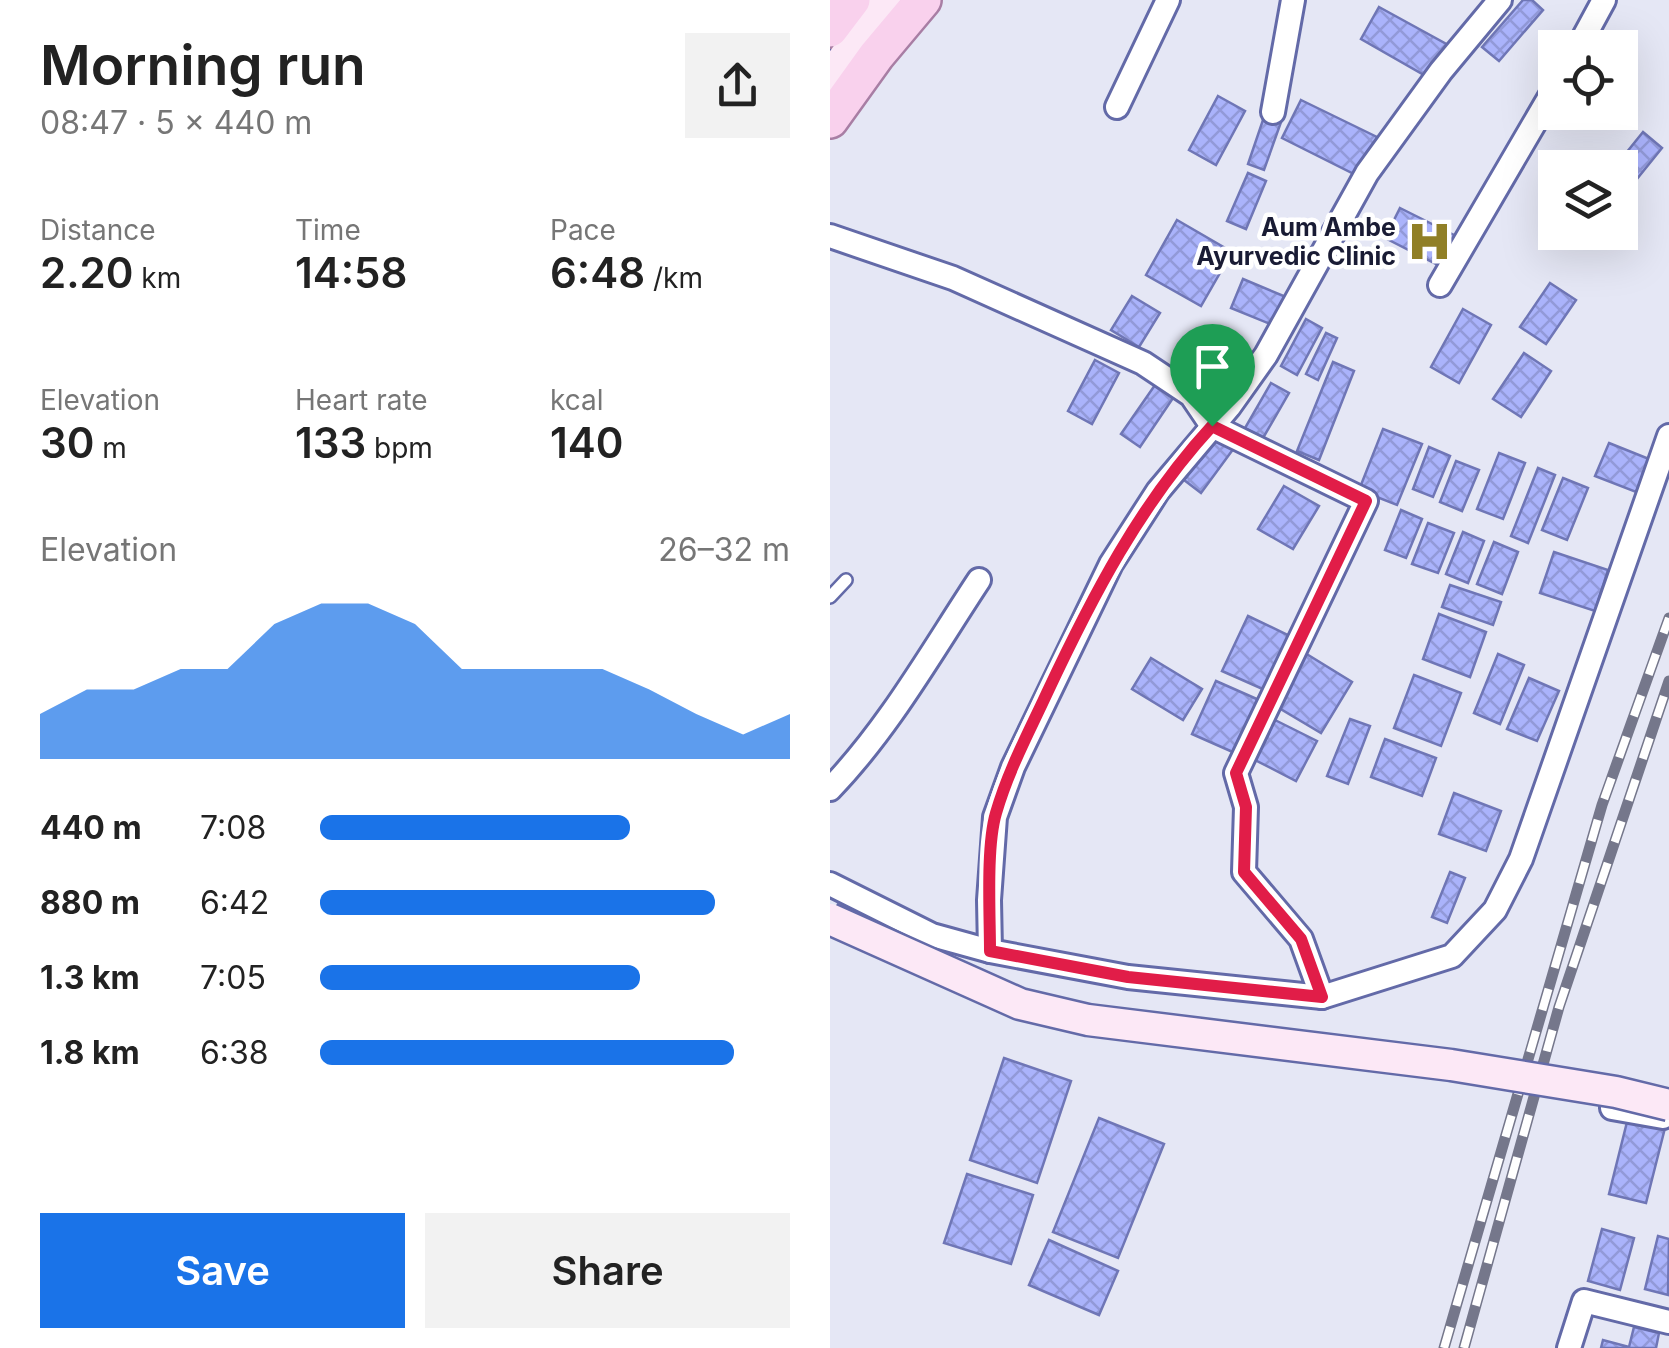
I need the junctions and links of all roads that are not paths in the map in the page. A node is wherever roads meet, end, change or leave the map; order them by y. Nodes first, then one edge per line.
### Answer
1 (852, 0) edge
2 (885, 0) edge
3 (923, 0) edge
4 (1168, 0) edge
5 (1293, 0) edge
6 (1500, 0) edge
7 (1604, 0) edge
8 (830, 29) edge
9 (1588, 30) edge
10 (830, 77) edge
11 (1117, 107) dead end
12 (1273, 112) dead end
13 (1538, 117) edge
14 (830, 120) edge
15 (830, 236) edge
16 (1440, 285) dead end
17 (1212, 426) junction
18 (1669, 436) edge
19 (846, 580) dead end
20 (978, 580) dead end
21 (830, 597) edge
22 (830, 789) edge
23 (830, 884) edge
24 (830, 918) edge
25 (990, 951) junction
26 (1322, 997) junction
27 (1669, 1105) edge
28 (1612, 1108) dead end
29 (1669, 1118) edge
30 (1669, 1322) edge
31 (1569, 1348) edge

1 - 8 main road
2 - 10 street
3 - 14 main road
4 - 11 street
5 - 12 street
6 - 17 street
7 - 9 street
13 - 16 street
15 - 17 street
17 - 25 street
17 - 26 street
18 - 26 street
19 - 21 lane
20 - 22 street
23 - 25 street
24 - 27 street, bridge
25 - 26 street
28 - 29 street
30 - 31 street

